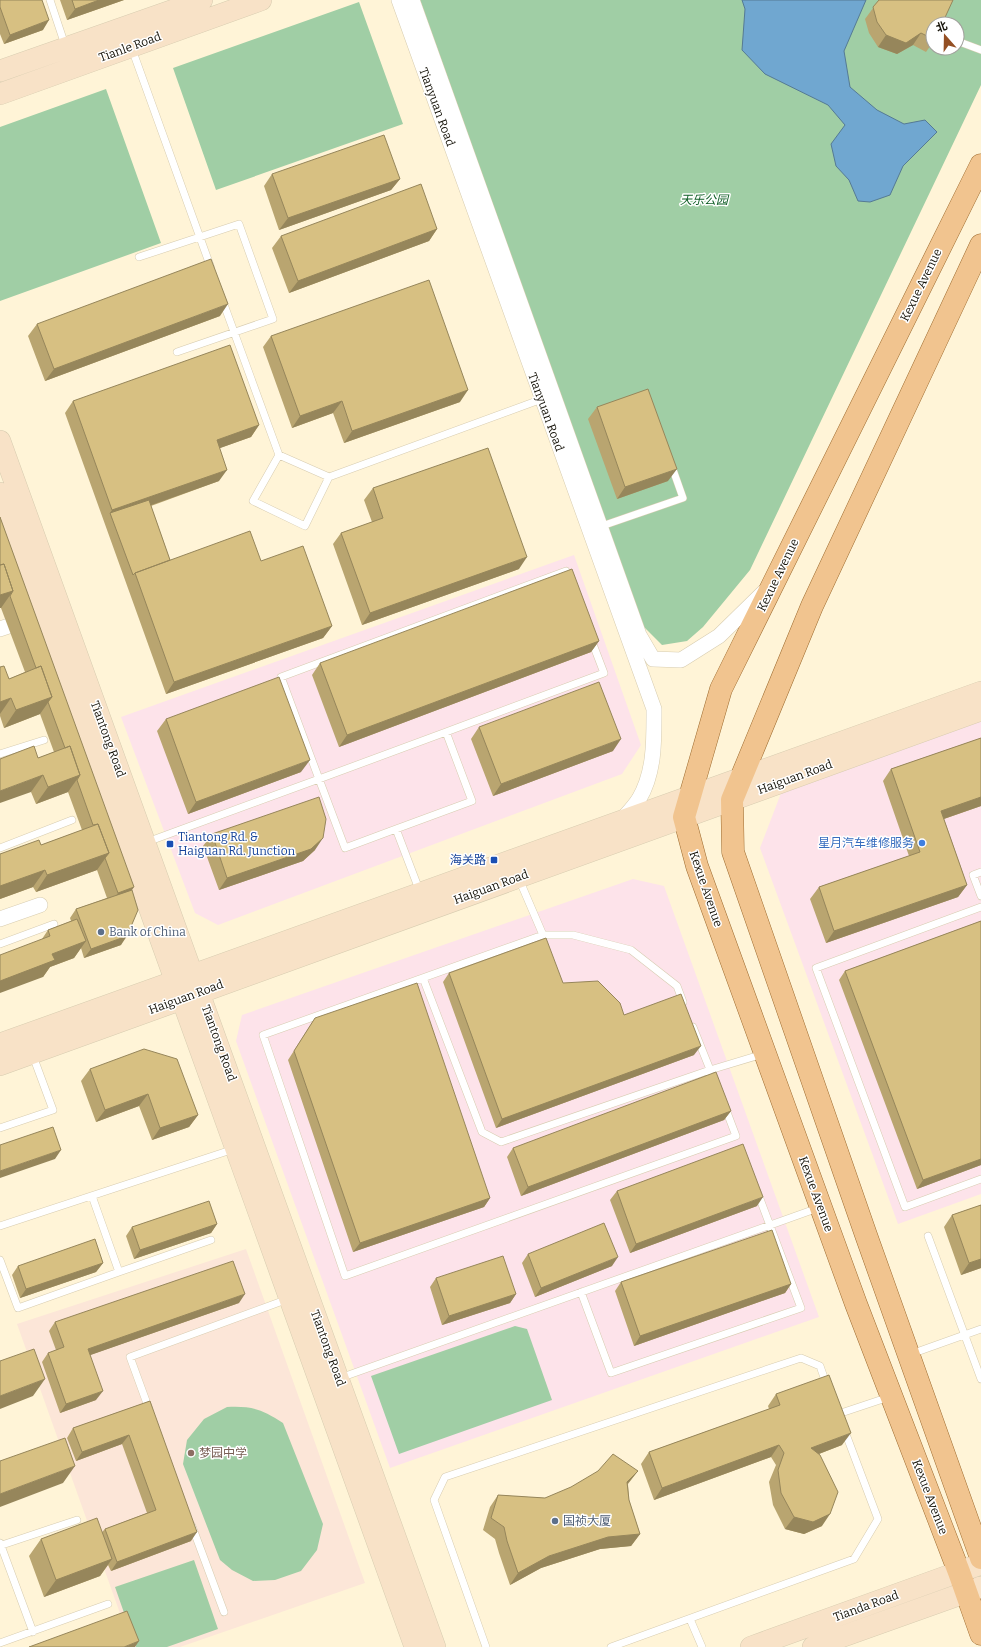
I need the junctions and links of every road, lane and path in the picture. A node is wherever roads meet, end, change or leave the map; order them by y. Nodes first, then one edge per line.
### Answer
1 (50, 0) edge
2 (202, 0) edge
3 (261, 0) edge
4 (399, 0) edge
5 (412, 0) edge
6 (965, 44) edge
7 (131, 46) junction
8 (66, 48) junction
9 (981, 50) edge
10 (0, 71) edge
11 (0, 94) edge
12 (981, 165) edge
13 (200, 237) junction
14 (981, 244) edge
15 (139, 257) dead end
16 (213, 273) edge
17 (219, 288) edge
18 (234, 332) junction
19 (177, 352) dead end
20 (542, 399) junction
21 (0, 441) edge
22 (279, 455) junction
23 (667, 455) edge
24 (329, 477) junction
25 (0, 494) edge
26 (594, 528) junction
27 (775, 581) junction
28 (571, 585) edge
29 (44, 615) junction
30 (0, 629) edge
31 (588, 629) edge
32 (981, 692) edge
33 (981, 710) edge
34 (446, 732) junction
35 (44, 740) dead end
36 (0, 754) edge
37 (743, 777) junction
38 (319, 779) junction
39 (691, 796) junction
40 (732, 800) junction
41 (684, 817) junction
42 (72, 820) dead end
43 (621, 821) junction
44 (396, 829) junction
45 (145, 843) junction
46 (0, 848) edge
47 (981, 872) edge
48 (518, 877) junction
49 (420, 893) junction
50 (981, 896) edge
51 (40, 905) dead end
52 (981, 907) edge
53 (0, 919) edge
54 (54, 924) dead end
55 (543, 935) junction
56 (0, 944) edge
57 (423, 978) junction
58 (188, 987) junction
59 (685, 1007) edge
60 (691, 1021) edge
61 (0, 1044) edge
62 (32, 1053) junction
63 (765, 1054) junction
64 (0, 1064) edge
65 (710, 1070) junction
66 (719, 1092) edge
67 (722, 1099) edge
68 (0, 1128) edge
69 (736, 1136) junction
70 (739, 1144) edge
71 (236, 1149) junction
72 (981, 1178) edge
73 (754, 1181) edge
74 (92, 1196) junction
75 (821, 1207) junction
76 (771, 1225) junction
77 (0, 1226) edge
78 (928, 1236) dead end
79 (211, 1240) dead end
80 (0, 1260) edge
81 (119, 1272) junction
82 (581, 1292) junction
83 (290, 1298) junction
84 (981, 1329) edge
85 (965, 1335) junction
86 (909, 1355) junction
87 (981, 1379) edge
88 (330, 1382) junction
89 (830, 1393) edge
90 (891, 1396) junction
91 (152, 1417) edge
92 (76, 1520) dead end
93 (191, 1522) edge
94 (1, 1544) edge
95 (981, 1558) edge
96 (981, 1564) edge
97 (959, 1572) junction
98 (973, 1590) edge
99 (108, 1604) dead end
100 (224, 1612) dead end
101 (690, 1619) junction
102 (33, 1632) junction
103 (981, 1634) edge
104 (0, 1643) edge
105 (415, 1647) edge
106 (435, 1647) edge
107 (486, 1647) edge
108 (611, 1647) edge
109 (702, 1647) edge
110 (751, 1647) edge
111 (813, 1647) edge

1 - 8 lane
2 - 8 street, Tianle Road
3 - 7 street, Tianle Road
4 - 20 street, Tianyuan Road
5 - 26 street, Tianyuan Road
6 - 9 lane
7 - 11 street, Tianle Road
7 - 13 lane
8 - 10 street, Tianle Road
12 - 27 main road, Kexue Avenue
13 - 15 lane
13 - 16 lane
13 - 18 lane
14 - 37 main road
17 - 18 lane
18 - 19 lane
18 - 22 lane
20 - 24 lane
20 - 26 street, Tianyuan Road
21 - 45 street, Tiantong Road
22 - 24 lane
22 - 24 lane
23 - 26 lane
25 - 29 street, Tiantong Road
26 - 27 street, Tianyuan Road
26 - 43 street, Tianyuan Road
27 - 39 main road, Kexue Avenue
28 - 38 lane
29 - 30 street
29 - 58 street, Tiantong Road
31 - 34 lane
32 - 37 street, Haiguan Road
33 - 40 street, Haiguan Road
34 - 38 lane
34 - 44 lane
35 - 36 lane
37 - 39 street, Haiguan Road
37 - 40 main road
38 - 44 lane
38 - 45 lane
39 - 41 main road, Kexue Avenue
39 - 43 street, Haiguan Road
40 - 41 street, Haiguan Road
40 - 86 main road
41 - 48 street, Haiguan Road
41 - 63 main road, Kexue Avenue
42 - 46 lane
43 - 49 street, Haiguan Road
44 - 49 lane
45 - 58 street, Tiantong Road
47 - 50 lane
48 - 55 lane
48 - 58 street, Haiguan Road
49 - 58 street, Haiguan Road
51 - 53 street
52 - 72 lane
54 - 56 lane
55 - 57 lane
55 - 59 lane
57 - 65 lane
57 - 69 lane
58 - 61 street, Haiguan Road
58 - 62 street, Haiguan Road
58 - 71 street, Tiantong Road
58 - 88 street, Tiantong Road
60 - 65 lane
62 - 64 street, Haiguan Road
62 - 68 lane
63 - 65 lane
63 - 75 main road, Kexue Avenue
65 - 66 lane
67 - 69 lane
69 - 70 lane
71 - 74 lane
71 - 83 street, Tiantong Road
73 - 76 lane
74 - 77 lane
74 - 81 lane
75 - 76 lane
75 - 90 main road, Kexue Avenue
76 - 82 lane
76 - 82 lane
78 - 85 lane
79 - 81 lane
80 - 81 lane
82 - 88 lane
83 - 88 street, Tiantong Road
83 - 91 lane
84 - 85 lane
85 - 86 lane
85 - 87 lane
86 - 95 main road
88 - 105 street, Tiantong Road
88 - 106 street, Tiantong Road
89 - 107 lane
90 - 97 main road, Kexue Avenue
90 - 101 lane
92 - 94 lane
93 - 100 lane
94 - 102 lane
96 - 97 street, Tianda Road
97 - 98 main road, Kexue Avenue
97 - 110 street, Tianda Road
98 - 103 main road, Kexue Avenue
98 - 111 street, Tianda Road
99 - 102 lane
101 - 108 lane
101 - 109 lane
102 - 104 lane

